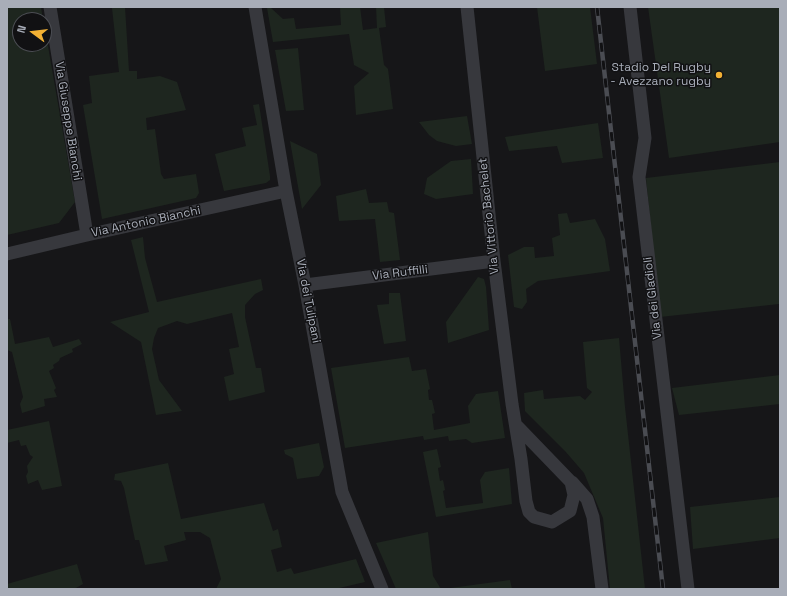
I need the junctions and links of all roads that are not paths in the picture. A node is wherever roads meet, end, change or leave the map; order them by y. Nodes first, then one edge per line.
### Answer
1 (50, 7) edge
2 (255, 7) edge
3 (467, 7) edge
4 (630, 7) edge
5 (286, 191) junction
6 (87, 235) junction
7 (7, 254) edge
8 (494, 261) junction
9 (305, 285) junction
10 (516, 425) junction
11 (571, 482) junction
12 (382, 589) edge
13 (602, 589) edge
14 (688, 589) edge

1 - 6 street, Via Giuseppe Bianchi
2 - 5 street, Via dei Tulipani
3 - 8 street, Via Vittorio Bachelet
4 - 14 street, Via dei Gladioli
5 - 6 street, Via Antonio Bianchi
5 - 9 street, Via dei Tulipani
6 - 7 street, Via Antonio Bianchi
8 - 9 street, Via Ruffilli
8 - 10 street, Via Vittorio Bachelet
9 - 12 street, Via dei Tulipani
10 - 11 street
10 - 11 street, Via Vittorio Bachelet
11 - 13 street

